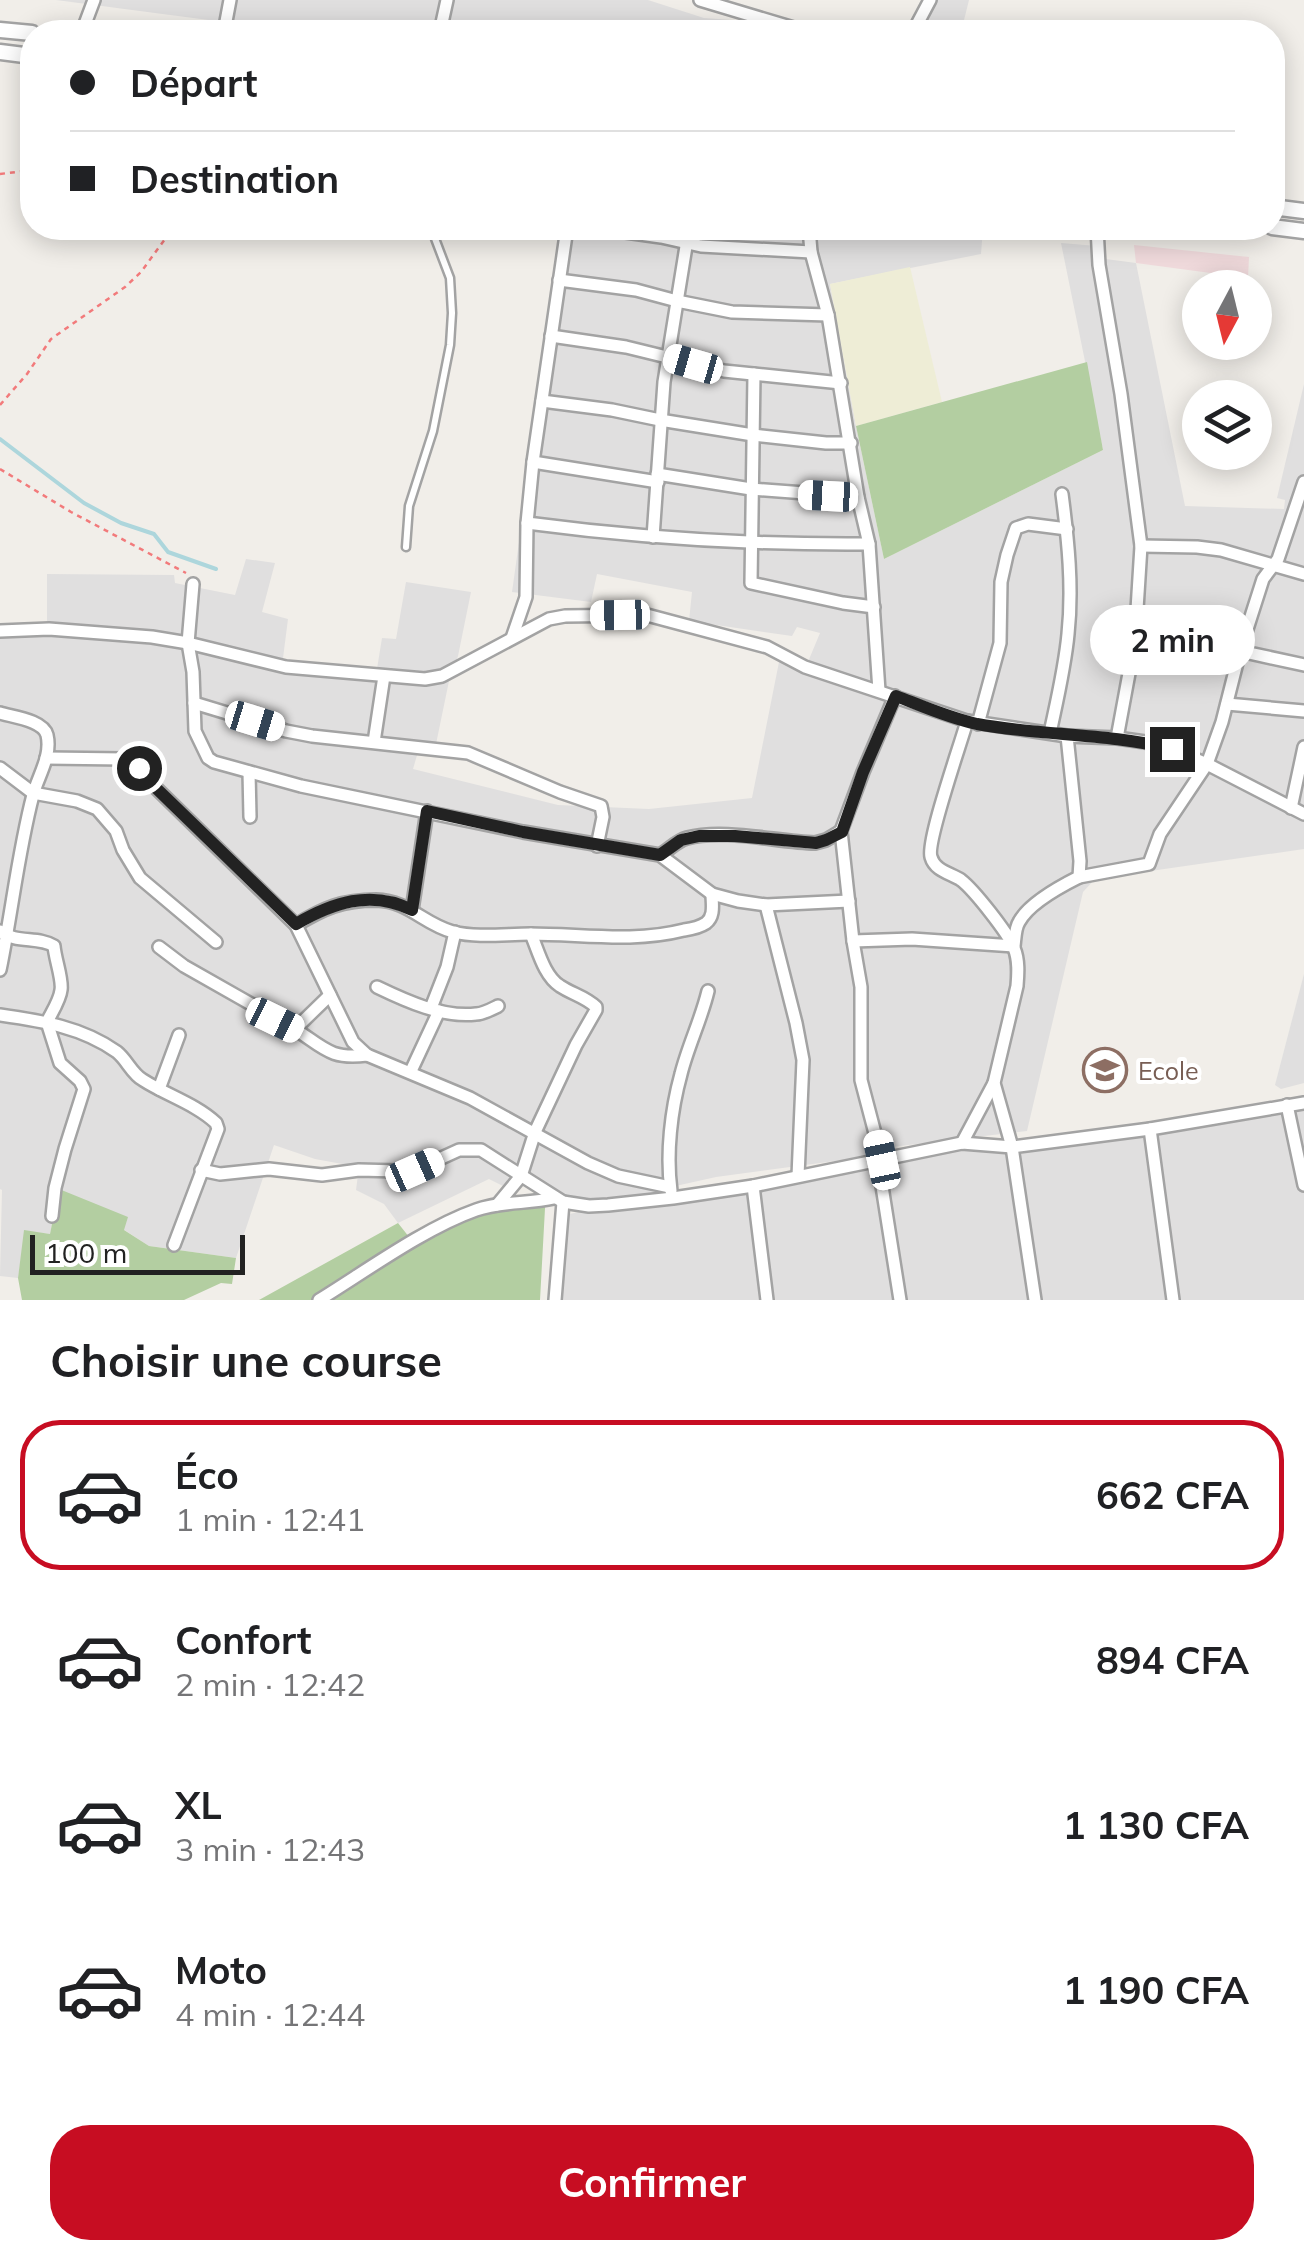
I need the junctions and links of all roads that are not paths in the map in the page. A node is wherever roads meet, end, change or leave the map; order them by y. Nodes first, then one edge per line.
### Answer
1 (700, 0) edge
2 (767, 20) edge
3 (436, 240) edge
4 (564, 240) edge
5 (674, 240) edge
6 (687, 240) edge
7 (810, 240) edge
8 (1097, 240) edge
9 (686, 244) junction
10 (812, 252) junction
11 (559, 280) junction
12 (677, 301) junction
13 (828, 315) junction
14 (551, 336) junction
15 (667, 357) junction
16 (754, 374) junction
17 (841, 383) junction
18 (542, 401) junction
19 (660, 420) junction
20 (753, 435) junction
21 (850, 443) junction
22 (533, 462) junction
23 (658, 478) junction
24 (1304, 482) edge
25 (751, 489) junction
26 (1062, 494) dead end
27 (858, 497) junction
28 (1300, 510) edge
29 (527, 523) junction
30 (1067, 529) junction
31 (652, 537) junction
32 (751, 541) junction
33 (869, 544) junction
34 (1141, 546) junction
35 (406, 547) dead end
36 (1274, 566) junction
37 (1304, 574) edge
38 (193, 584) road end
39 (874, 607) junction
40 (0, 631) edge
41 (512, 638) junction
42 (188, 643) junction
43 (1240, 651) junction
44 (1304, 665) edge
45 (384, 676) junction
46 (879, 691) junction
47 (896, 696) junction
48 (194, 702) junction
49 (1227, 704) junction
50 (1304, 711) edge
51 (0, 713) edge
52 (973, 722) junction
53 (1050, 734) junction
54 (1068, 736) junction
55 (1117, 738) junction
56 (374, 742) junction
57 (1304, 747) edge
58 (46, 758) junction
59 (1207, 764) junction
60 (0, 768) edge
61 (249, 772) junction
62 (33, 793) junction
63 (1291, 808) junction
64 (427, 811) junction
65 (1304, 814) edge
66 (250, 818) dead end
67 (842, 832) junction
68 (597, 846) junction
69 (660, 855) junction
70 (1079, 877) junction
71 (712, 894) junction
72 (848, 900) junction
73 (766, 905) junction
74 (412, 910) junction
75 (296, 924) junction
76 (455, 932) junction
77 (3, 934) edge
78 (531, 934) junction
79 (853, 941) junction
80 (216, 942) dead end
81 (159, 946) dead end
82 (1014, 946) junction
83 (0, 970) edge
84 (377, 986) dead end
85 (708, 991) dead end
86 (330, 994) junction
87 (498, 1006) dead end
88 (435, 1010) junction
89 (0, 1015) edge
90 (47, 1022) junction
91 (295, 1029) junction
92 (179, 1035) dead end
93 (367, 1055) junction
94 (410, 1071) junction
95 (994, 1082) junction
96 (159, 1090) junction
97 (1304, 1103) edge
98 (1286, 1106) junction
99 (1150, 1129) junction
100 (534, 1132) junction
101 (962, 1144) junction
102 (1012, 1148) junction
103 (880, 1160) junction
104 (201, 1170) junction
105 (520, 1176) junction
106 (798, 1176) junction
107 (1304, 1185) edge
108 (752, 1186) junction
109 (671, 1193) junction
110 (558, 1200) junction
111 (498, 1204) junction
112 (52, 1216) dead end
113 (174, 1245) dead end
114 (318, 1300) edge
115 (555, 1300) edge
116 (768, 1300) edge
117 (900, 1300) edge
118 (1034, 1300) edge
119 (1173, 1300) edge

1 - 2 street
3 - 35 lane
4 - 11 street
5 - 9 street
6 - 9 street
7 - 10 street
8 - 34 street
9 - 10 street
9 - 12 street
10 - 13 street
11 - 12 street
11 - 14 street
12 - 13 street
12 - 15 street
13 - 17 street
14 - 15 street
14 - 18 street
15 - 16 street
15 - 19 street
16 - 17 street
16 - 20 street
17 - 21 street
18 - 19 street
18 - 22 street
19 - 20 street
19 - 23 street
20 - 21 street
20 - 25 street
21 - 27 street
22 - 23 street
22 - 29 street
23 - 25 street
23 - 31 street
24 - 28 street
25 - 27 street
25 - 32 street
26 - 30 street
27 - 33 street
28 - 36 street
29 - 31 street
29 - 41 street
30 - 52 street
30 - 53 street
31 - 32 street
32 - 33 street
32 - 39 street
33 - 39 street
34 - 36 street
34 - 55 street
36 - 37 street
36 - 43 street
38 - 42 street
39 - 46 street
40 - 42 street
41 - 45 street
41 - 46 street
42 - 45 street
42 - 48 street
43 - 44 street
43 - 49 street
45 - 56 street
46 - 47 street
47 - 52 street
47 - 67 street
48 - 56 street
48 - 61 street
49 - 50 street
49 - 59 street
51 - 58 street
52 - 53 street
52 - 82 street
53 - 54 street
54 - 55 street
54 - 70 street
55 - 59 street
56 - 68 street
57 - 63 street
58 - 62 street
58 - 75 street
59 - 63 street
59 - 70 street
60 - 62 street
61 - 64 street
61 - 66 street
62 - 77 street
62 - 80 street
63 - 65 street
64 - 68 street
64 - 74 street
67 - 69 street
67 - 72 street
68 - 69 street
69 - 71 street
70 - 82 street
71 - 73 street
71 - 78 street
72 - 73 street
72 - 79 street
73 - 106 street
74 - 75 street
74 - 76 street
75 - 86 street
76 - 78 street
76 - 88 street
77 - 83 street
77 - 90 street
78 - 100 street
79 - 82 street
79 - 103 street
81 - 91 street
82 - 95 street
84 - 88 street
85 - 109 street
86 - 91 street
86 - 93 street
87 - 88 street
88 - 94 street
89 - 90 street
90 - 96 street
90 - 112 street
91 - 93 street
92 - 96 street
93 - 94 street
94 - 100 street
95 - 101 street
95 - 102 street
96 - 104 street
97 - 98 street
98 - 99 street
98 - 107 street
99 - 102 street
99 - 119 street
100 - 105 street
100 - 109 street
101 - 102 street
101 - 103 street
102 - 118 street
103 - 106 street
103 - 117 street
104 - 105 street
104 - 113 street
105 - 110 street
105 - 111 street
106 - 108 street
108 - 109 street
108 - 116 street
109 - 110 street
110 - 111 street
110 - 115 street
111 - 114 street

